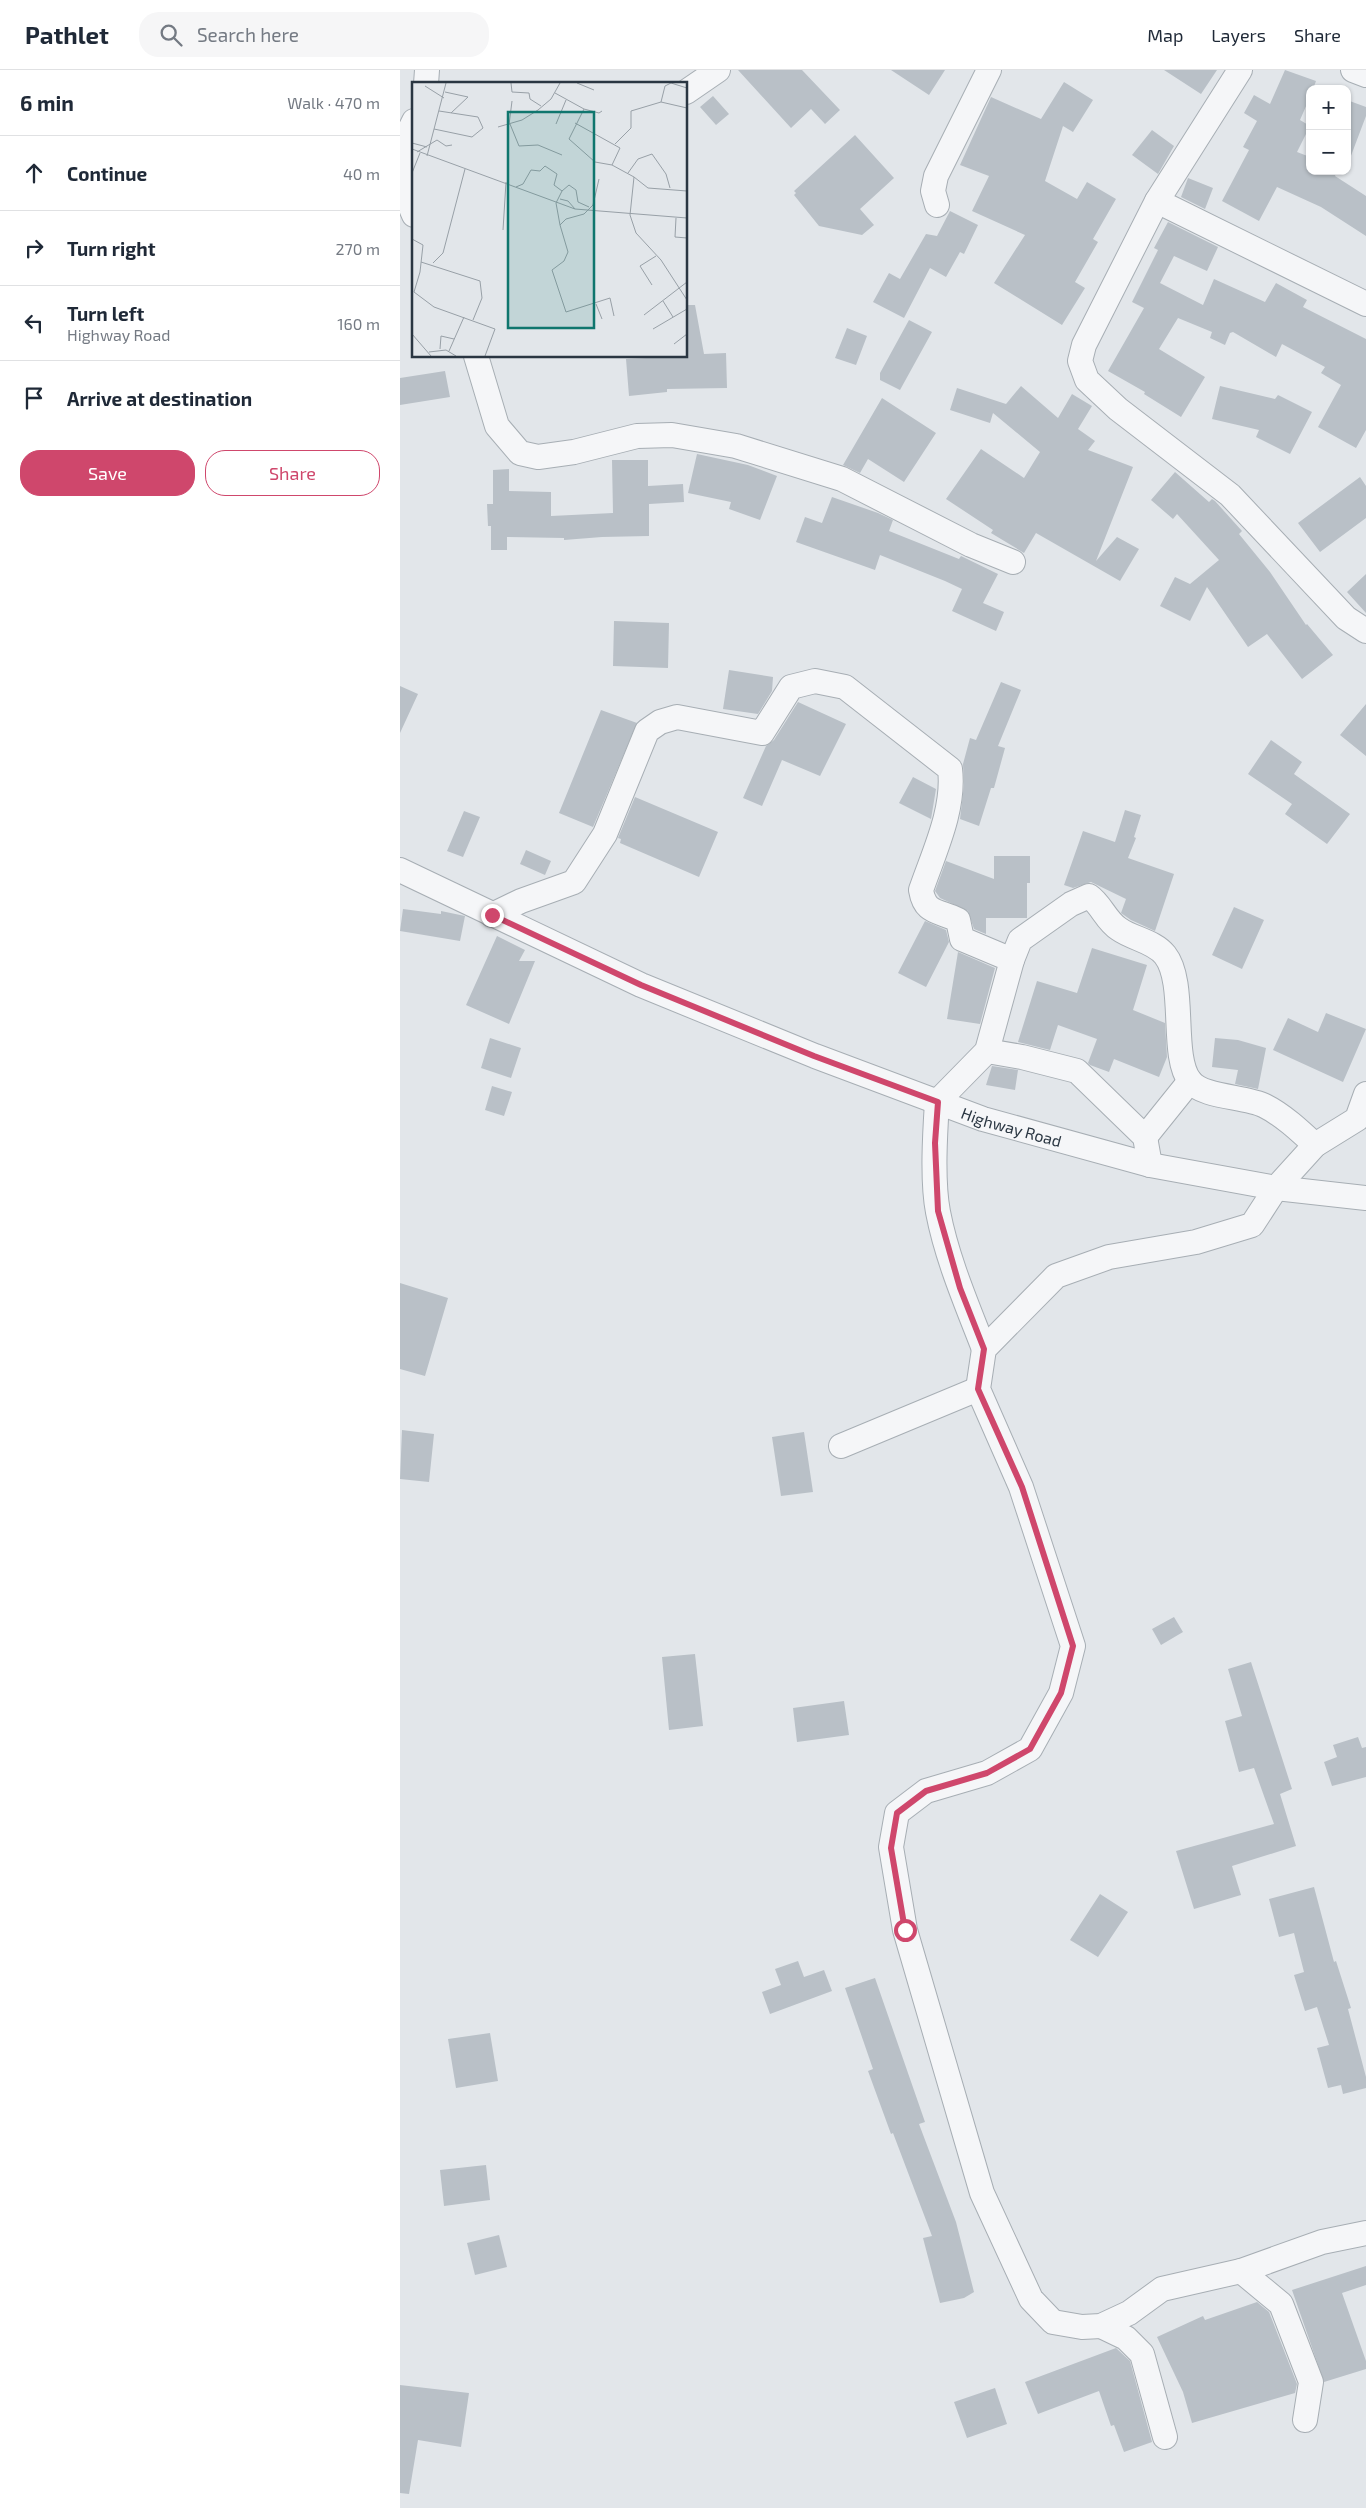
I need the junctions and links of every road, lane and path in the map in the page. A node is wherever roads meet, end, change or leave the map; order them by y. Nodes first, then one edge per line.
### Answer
1 (718, 70) edge
2 (989, 70) edge
3 (1240, 70) edge
4 (1353, 70) edge
5 (1366, 75) edge
6 (688, 91) edge
7 (412, 125) edge
8 (1157, 201) junction
9 (937, 205) dead end
10 (412, 212) edge
11 (1366, 304) edge
12 (477, 358) edge
13 (1013, 562) dead end
14 (1366, 631) edge
15 (400, 870) edge
16 (492, 915) junction
17 (1012, 960) junction
18 (987, 1051) junction
19 (1190, 1082) junction
20 (1366, 1094) edge
21 (938, 1102) junction
22 (1145, 1137) junction
23 (1315, 1146) junction
24 (1150, 1165) junction
25 (1276, 1188) junction
26 (1366, 1198) edge
27 (984, 1349) junction
28 (978, 1389) junction
29 (841, 1446) dead end
30 (1366, 2234) edge
31 (1241, 2271) junction
32 (1101, 2326) junction
33 (1304, 2420) dead end
34 (1165, 2437) dead end

1 - 6 street
2 - 9 street
3 - 8 street
4 - 5 street
7 - 10 street
8 - 11 street
8 - 14 street
12 - 13 street
15 - 16 street, Highway Road
16 - 17 street
16 - 21 street, Highway Road
17 - 18 street
17 - 19 street
18 - 21 street
18 - 22 street
19 - 22 street
19 - 23 street
20 - 23 street
21 - 24 street, Highway Road
21 - 27 street
22 - 24 street
23 - 25 street
24 - 25 street, Highway Road
25 - 26 street, Highway Road
25 - 27 street
27 - 28 street
28 - 29 street
28 - 32 street
30 - 31 street
31 - 32 street
31 - 33 street
32 - 34 street

